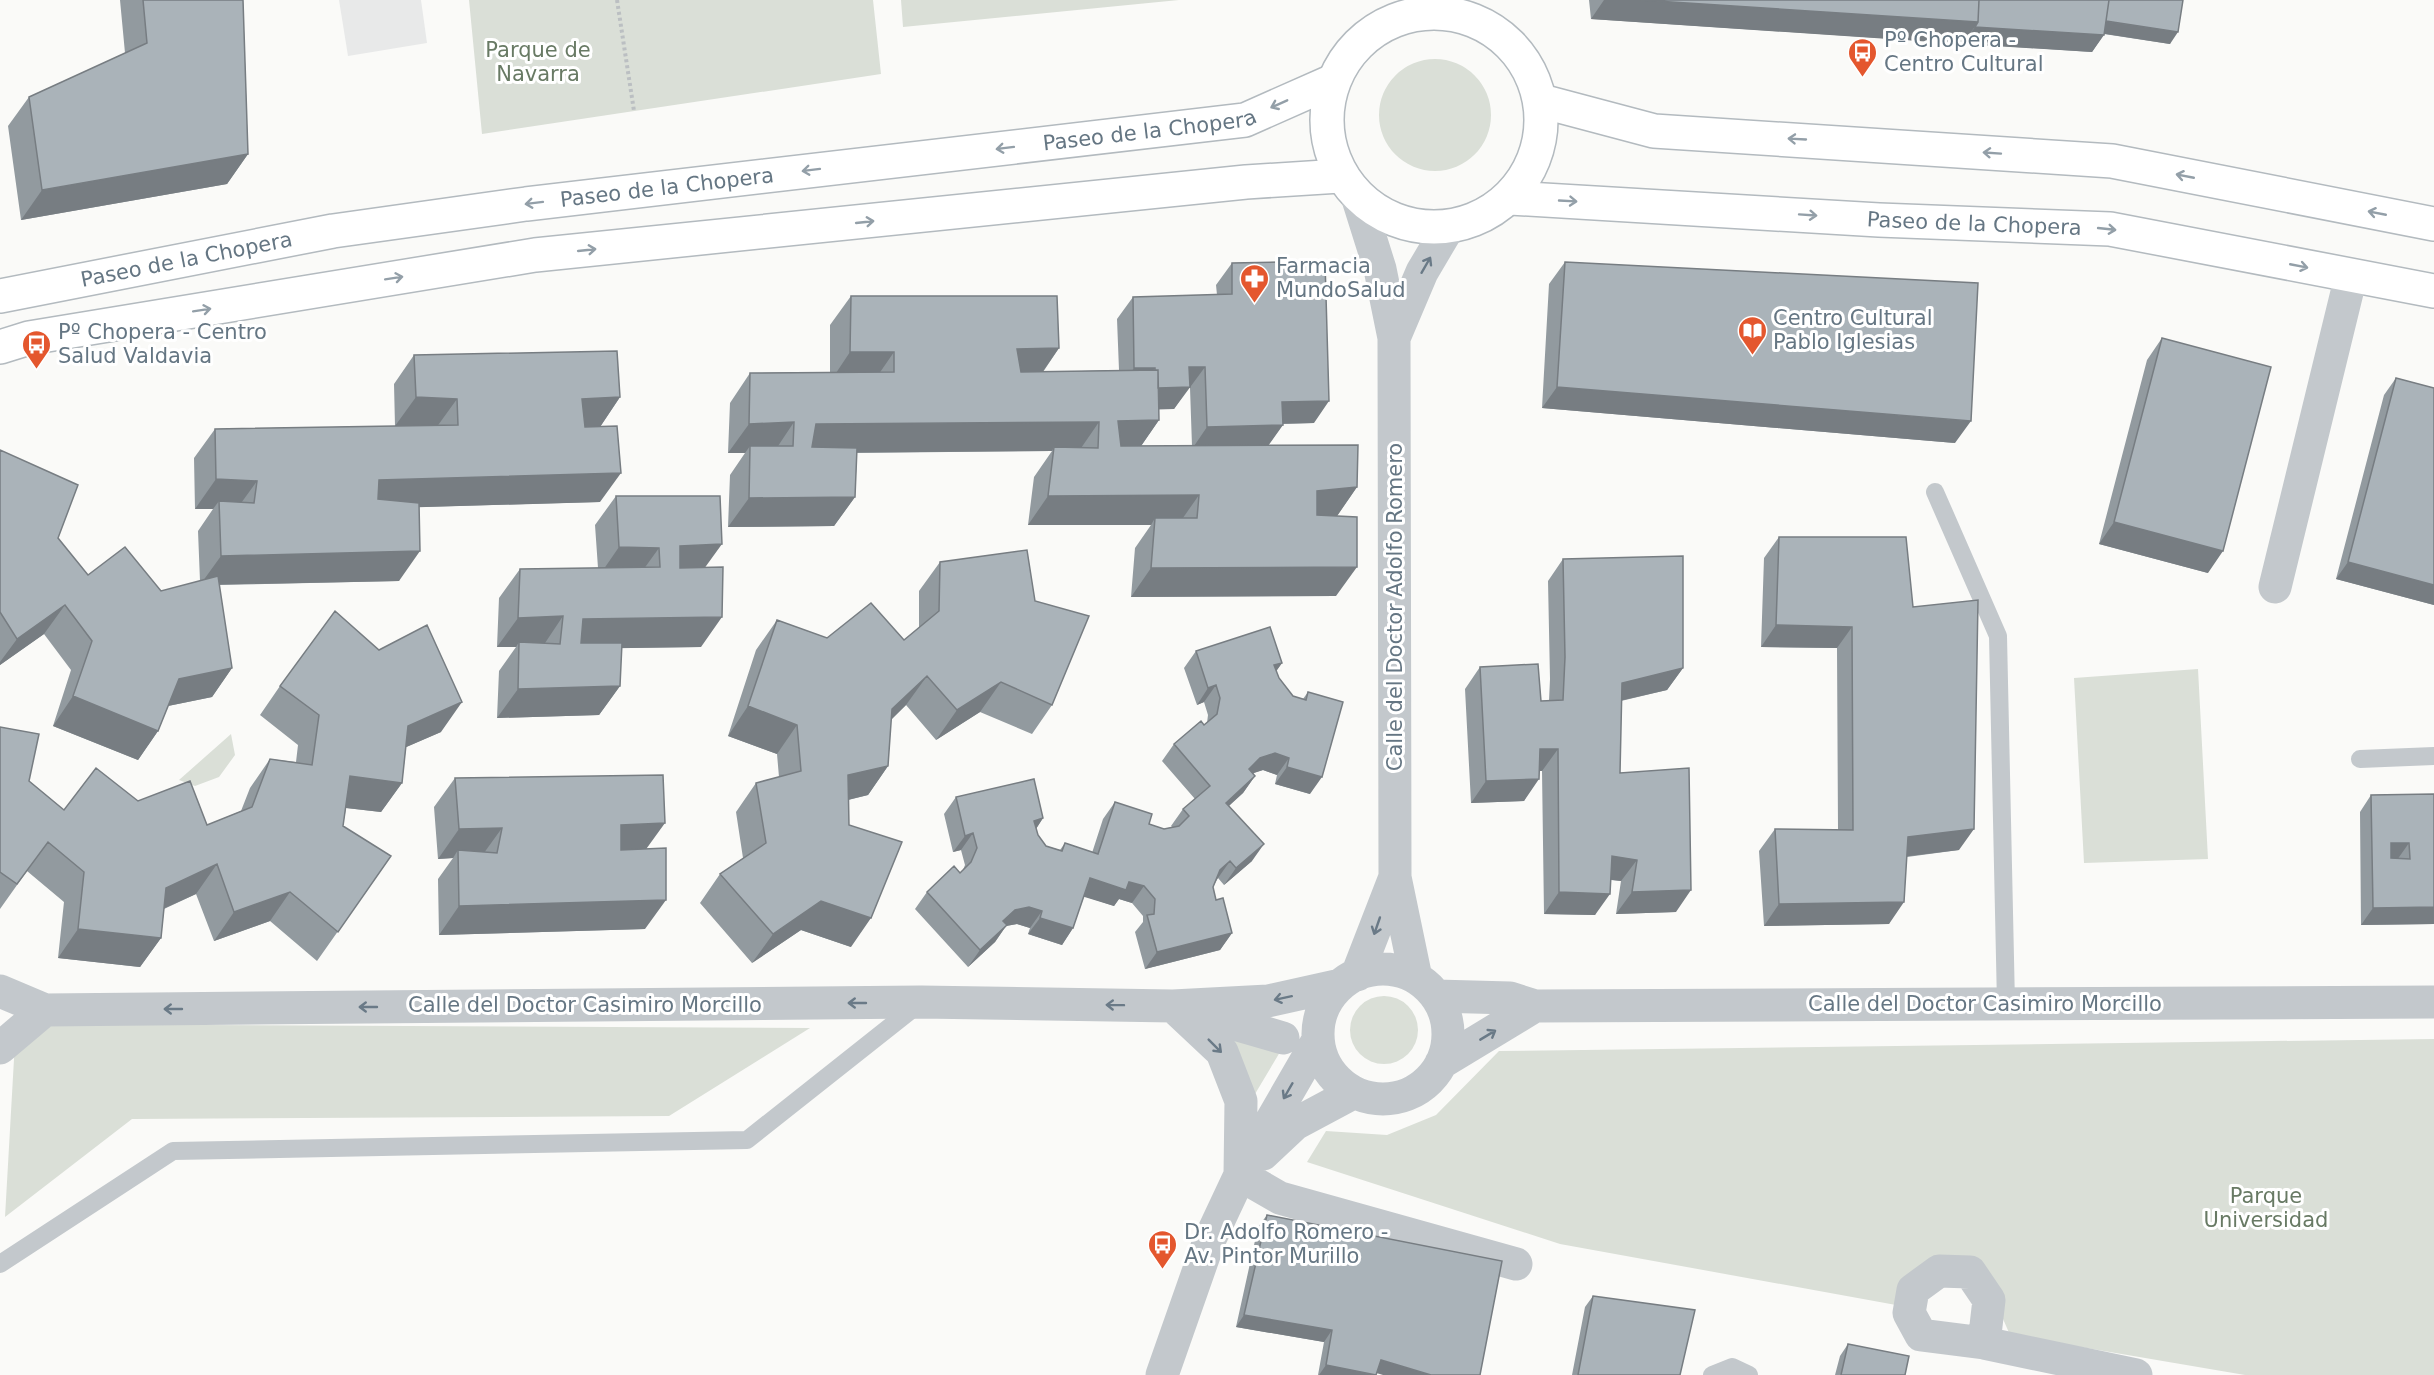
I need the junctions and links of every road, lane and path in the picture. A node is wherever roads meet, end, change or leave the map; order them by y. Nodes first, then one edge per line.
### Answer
1 (617, 0) edge
2 (1383, 0) edge
3 (1478, 10) edge
4 (1358, 44) junction
5 (1333, 81) junction
6 (1541, 101) junction
7 (634, 111) dead end
8 (1349, 187) junction
9 (1510, 198) junction
10 (2434, 224) edge
11 (1448, 228) junction
12 (2351, 276) junction
13 (2434, 291) edge
14 (0, 296) edge
15 (1394, 338) junction
16 (0, 347) edge
17 (1935, 492) dead end
18 (2275, 587) dead end
19 (2434, 756) edge
20 (2360, 759) dead end
21 (1395, 877) junction
22 (1348, 980) junction
23 (1426, 987) junction
24 (0, 991) edge
25 (921, 1002) junction
26 (2434, 1002) edge
27 (2006, 1004) junction
28 (1173, 1006) junction
29 (1535, 1006) junction
30 (45, 1010) junction
31 (1283, 1038) dead end
32 (1318, 1041) junction
33 (0, 1048) edge
34 (1441, 1063) junction
35 (1353, 1093) junction
36 (1240, 1175) junction
37 (0, 1264) edge
38 (1516, 1264) dead end
39 (1984, 1343) dead end
40 (1162, 1375) edge
41 (1712, 1375) edge
42 (1749, 1375) edge
43 (2136, 1375) edge

1 - 7 path
2 - 4 main road
3 - 4 main road
3 - 6 main road
4 - 5 main road
5 - 8 main road
5 -> 14 main road, Paseo de la Chopera
6 - 9 main road
10 -> 6 main road
8 - 11 main road
8 - 15 street
16 -> 8 main road
9 - 11 main road
9 -> 12 main road, Paseo de la Chopera
15 -> 11 street
12 - 13 main road, Paseo de la Chopera
12 - 18 street
15 - 21 street, Calle del Doctor Adolfo Romero
17 - 27 lane
19 - 20 lane
21 -> 22 street, Calle del Doctor Adolfo Romero
21 - 23 street, Calle del Doctor Adolfo Romero
22 - 23 street
22 -> 28 street, Calle del Doctor Casimiro Morcillo
22 - 32 street
23 - 29 street, Calle del Doctor Casimiro Morcillo
23 - 34 street
24 - 30 street, Calle del Doctor Casimiro Morcillo
28 -> 25 street, Calle del Doctor Casimiro Morcillo
25 -> 30 street, Calle del Doctor Casimiro Morcillo
25 - 37 lane
26 - 27 street, Calle del Doctor Casimiro Morcillo
27 - 29 street, Calle del Doctor Casimiro Morcillo
28 - 31 street, Calle del Doctor Casimiro Morcillo
28 -> 36 street
34 -> 29 street
30 - 33 street
32 - 35 street
32 -> 36 street
34 - 35 street
35 - 36 street
36 - 38 street
36 - 40 street
39 - 43 street
41 - 42 lane

